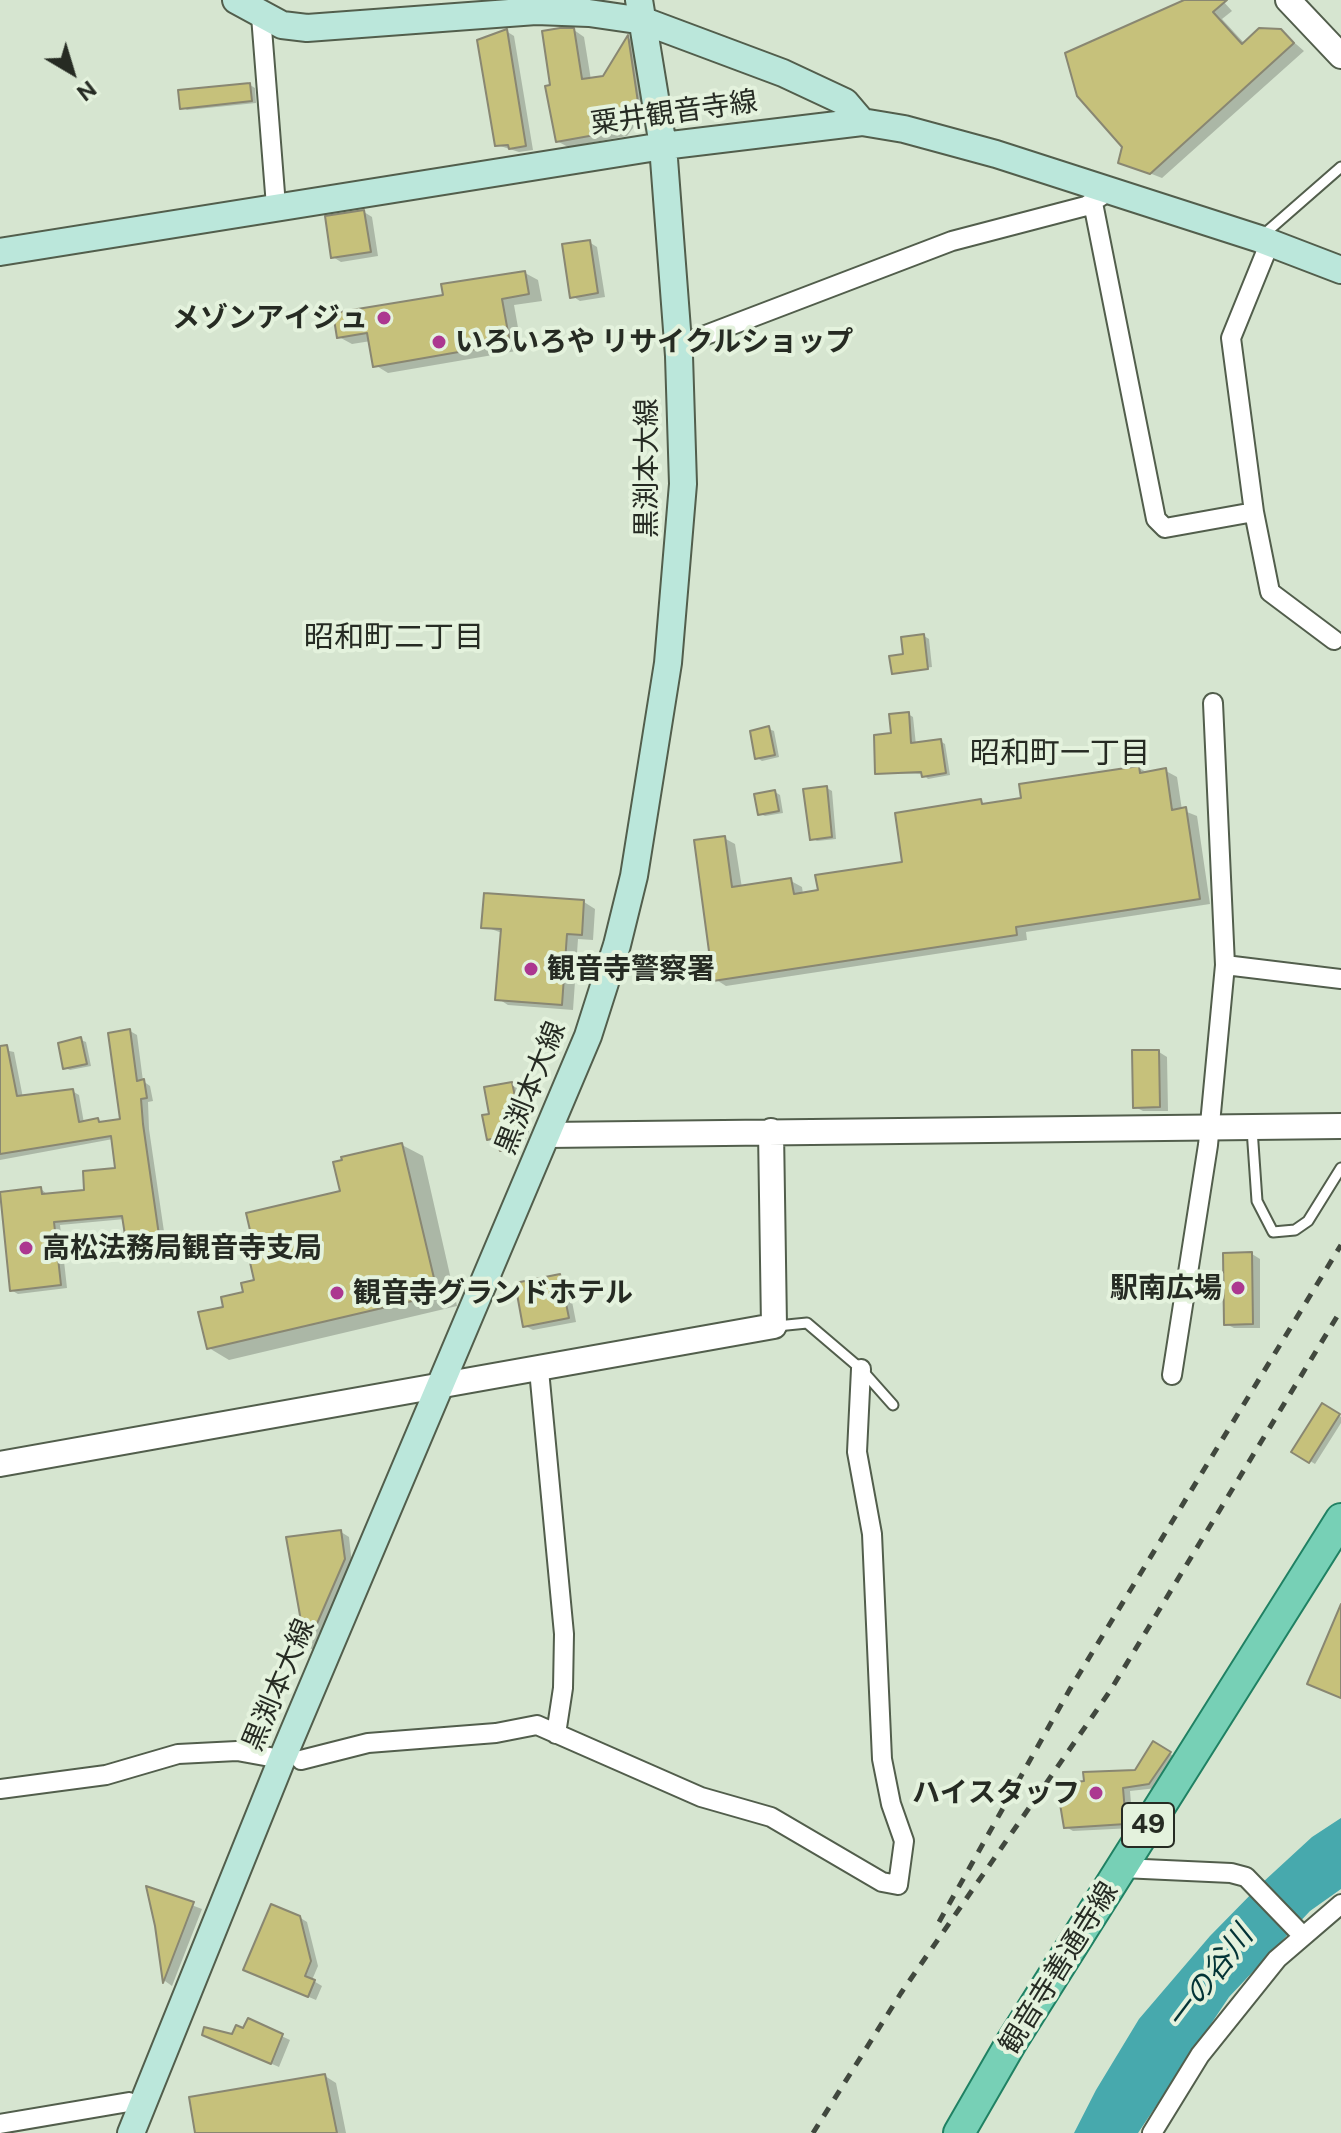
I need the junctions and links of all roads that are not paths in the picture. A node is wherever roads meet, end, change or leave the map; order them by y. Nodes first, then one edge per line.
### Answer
1 (236, 0) edge
2 (1288, 0) edge
3 (536, 5) edge
4 (642, 10) edge
5 (261, 16) junction
6 (1341, 56) edge
7 (862, 122) junction
8 (663, 146) junction
9 (1341, 167) edge
10 (1101, 197) junction
11 (276, 206) junction
12 (1265, 241) junction
13 (0, 252) edge
14 (1341, 270) edge
15 (690, 341) dead end
16 (1254, 512) junction
17 (1334, 640) dead end
18 (1213, 703) dead end
19 (1225, 965) junction
20 (1341, 979) edge
21 (1251, 1126) junction
22 (1341, 1126) edge
23 (1210, 1127) junction
24 (771, 1131) junction
25 (547, 1135) junction
26 (1341, 1168) edge
27 (774, 1326) junction
28 (861, 1369) junction
29 (539, 1370) junction
30 (1172, 1375) dead end
31 (442, 1384) junction
32 (893, 1405) dead end
33 (0, 1464) edge
34 (1341, 1519) edge
35 (556, 1734) junction
36 (270, 1757) dead end
37 (301, 1760) dead end
38 (0, 1789) edge
39 (1122, 1868) junction
40 (1341, 1904) edge
41 (1302, 1935) junction
42 (129, 2102) dead end
43 (0, 2124) edge
44 (131, 2133) edge
45 (959, 2133) edge
46 (1152, 2133) edge

1 - 5 main road
2 - 6 street
3 - 4 main road
3 - 5 main road
4 - 7 main road
4 - 8 main road, 黒渕本大線
5 - 11 street
7 - 8 main road, 粟井観音寺線
7 - 10 main road, 粟井観音寺線
8 - 11 main road, 粟井観音寺線
8 - 25 main road, 黒渕本大線
9 - 12 lane
10 - 12 main road, 粟井観音寺線
10 - 15 street
10 - 16 street
11 - 13 main road, 粟井観音寺線
12 - 14 main road, 粟井観音寺線
12 - 16 street
16 - 17 street
18 - 19 street
19 - 20 street
19 - 23 street
21 - 22 street
21 - 23 street
21 - 26 lane
23 - 24 street
23 - 30 street
24 - 25 street
24 - 27 street
25 - 31 main road, 黒渕本大線
27 - 28 lane
27 - 29 street
28 - 32 lane
28 - 35 street
29 - 31 street
29 - 35 street
31 - 33 street
31 - 44 main road, 黒渕本大線
34 - 39 main road, 観音寺善通寺線 / 49
35 - 37 street
36 - 38 street
39 - 41 street
39 - 45 main road, 観音寺善通寺線 / 49
40 - 41 street
41 - 46 street
42 - 43 street

